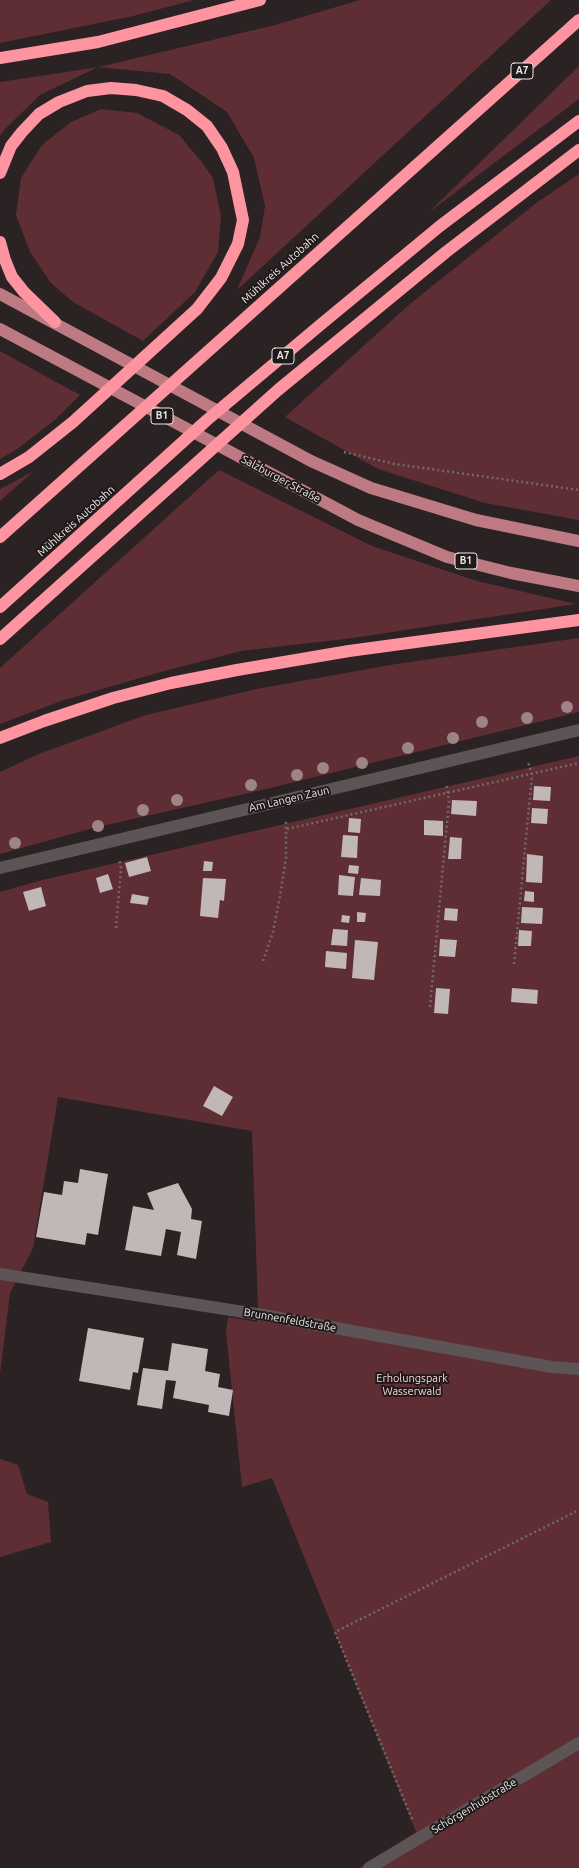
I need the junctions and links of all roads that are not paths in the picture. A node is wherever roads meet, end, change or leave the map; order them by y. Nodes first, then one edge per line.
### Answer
1 (260, 0) edge
2 (579, 20) edge
3 (0, 58) edge
4 (579, 121) edge
5 (579, 150) edge
6 (0, 173) edge
7 (0, 242) edge
8 (0, 294) edge
9 (55, 322) junction
10 (0, 329) edge
11 (0, 474) edge
12 (0, 537) edge
13 (579, 541) edge
14 (579, 586) edge
15 (0, 607) edge
16 (579, 620) edge
17 (0, 639) edge
18 (579, 730) edge
19 (0, 738) edge
20 (0, 868) edge
21 (0, 1274) edge
22 (579, 1369) edge
23 (579, 1743) edge
24 (369, 1868) edge

1 - 3 highway
2 - 12 highway, Mühlkreis Autobahn / A7
4 - 15 highway, Mühlkreis Autobahn / A7
5 - 17 highway
6 - 11 highway
7 - 9 highway
8 - 9 main road
9 - 13 main road
10 - 14 main road, Salzburger Straße / B1
16 - 19 highway
18 - 20 street, Am Langen Zaun
21 - 22 street, Brunnenfeldstraße
23 - 24 street, Schörgenhubstraße

